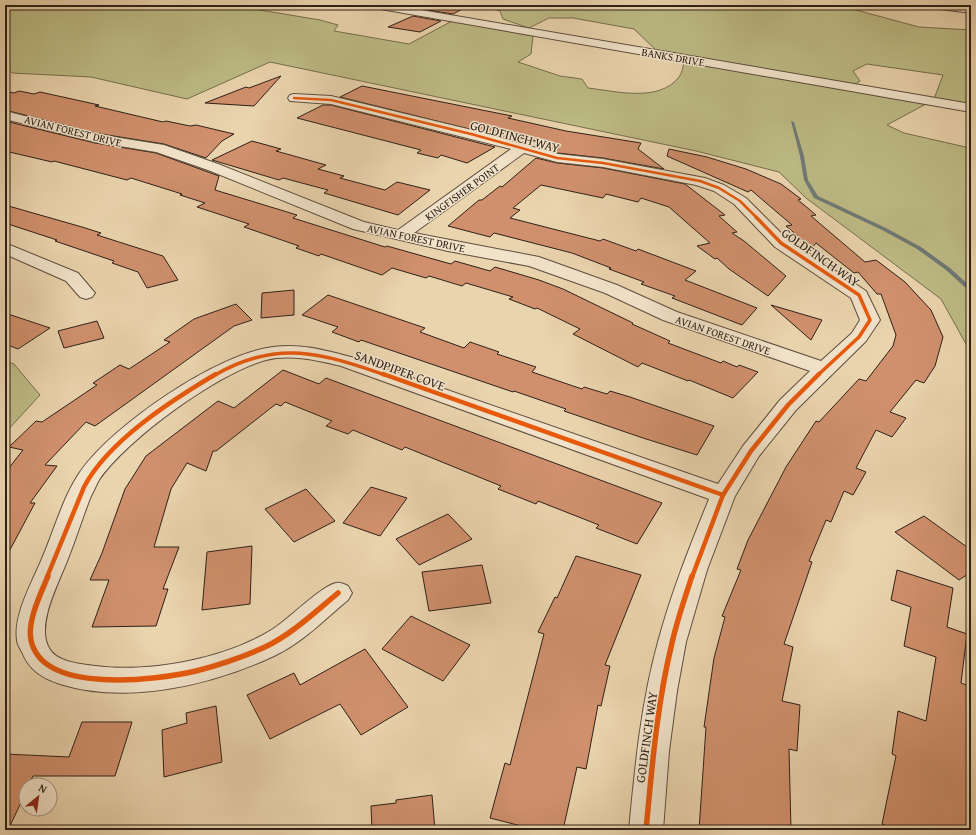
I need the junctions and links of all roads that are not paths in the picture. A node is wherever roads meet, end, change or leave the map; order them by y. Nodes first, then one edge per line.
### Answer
1 (374, 5) edge
2 (933, 5) edge
3 (971, 10) edge
4 (294, 98) dead end
5 (971, 108) edge
6 (5, 115) edge
7 (522, 148) junction
8 (401, 235) junction
9 (5, 248) edge
10 (86, 293) dead end
11 (824, 369) junction
12 (723, 495) junction
13 (338, 593) dead end
14 (646, 830) edge

1 - 5 street, BANKS DRIVE
2 - 3 street
4 - 7 street, GOLDFINCH WAY
6 - 8 street, AVIAN FOREST DRIVE
7 - 8 street, KINGFISHER POINT
7 - 11 street, GOLDFINCH WAY
8 - 11 street, AVIAN FOREST DRIVE
9 - 10 street
11 - 12 street, GOLDFINCH WAY
12 - 13 street, SANDPIPER COVE
12 - 14 street, GOLDFINCH WAY

